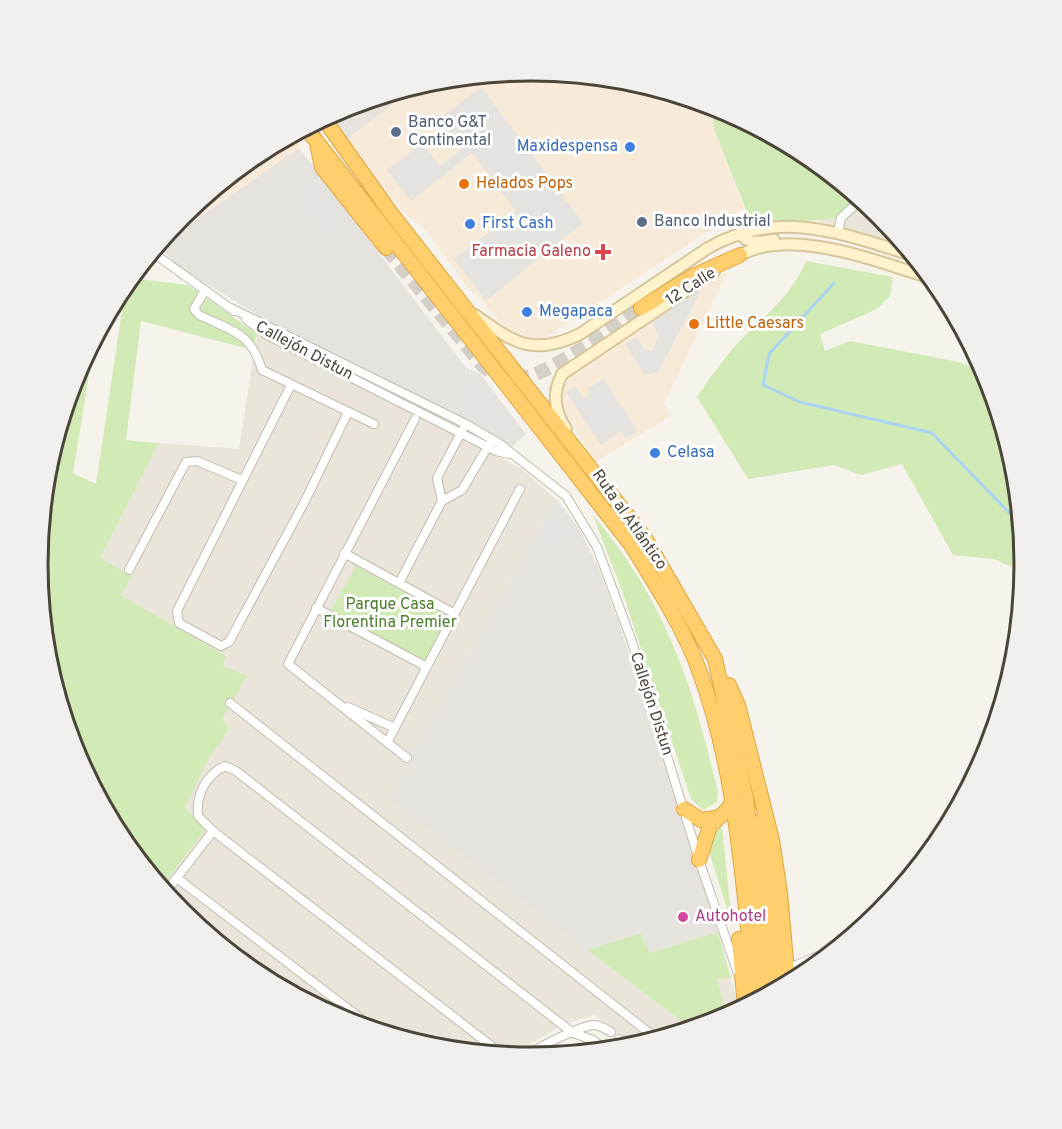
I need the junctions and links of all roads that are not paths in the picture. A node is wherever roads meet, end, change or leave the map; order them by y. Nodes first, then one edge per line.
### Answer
1 (329, 126) edge
2 (311, 134) edge
3 (316, 140) junction
4 (854, 205) edge
5 (838, 232) junction
6 (740, 233) junction
7 (800, 244) junction
8 (386, 248) tunnel mouth
9 (898, 251) edge
10 (740, 255) junction
11 (159, 257) edge
12 (917, 274) edge
13 (205, 290) junction
14 (641, 309) tunnel mouth
15 (470, 311) junction
16 (291, 385) junction
17 (348, 412) junction
18 (415, 419) dead end
19 (374, 424) dead end
20 (464, 428) junction
21 (490, 443) junction
22 (590, 464) junction
23 (242, 480) junction
24 (520, 489) dead end
25 (442, 501) junction
26 (344, 554) junction
27 (129, 570) dead end
28 (399, 584) junction
29 (316, 608) junction
30 (455, 614) junction
31 (715, 660) junction
32 (427, 667) junction
33 (336, 701) junction
34 (230, 703) dead end
35 (395, 728) junction
36 (388, 741) junction
37 (407, 758) dead end
38 (732, 801) junction
39 (763, 801) junction
40 (684, 809) junction
41 (717, 818) junction
42 (213, 831) junction
43 (737, 836) junction
44 (699, 860) junction
45 (177, 878) junction
46 (171, 886) edge
47 (784, 975) edge
48 (785, 975) edge
49 (743, 985) junction
50 (767, 986) edge
51 (755, 992) edge
52 (744, 998) edge
53 (355, 1014) edge
54 (573, 1033) junction
55 (648, 1033) edge
56 (600, 1042) edge
57 (597, 1043) edge
58 (491, 1045) edge
59 (540, 1047) edge

1 - 15 highway, Ruta al Atlántico
2 - 3 highway, Ruta al Atlántico
3 - 8 highway
3 - 38 highway, Ruta al Atlántico
4 - 5 street
5 - 6 main road, 12 Calle
5 - 9 main road, 12 Calle
6 - 7 main road
6 - 15 main road, 12 Calle
7 - 10 main road, 12 Calle
7 - 12 main road, 12 Calle
10 - 14 highway
10 - 22 main road, 12 Calle
11 - 13 street, Callejón Distun
13 - 16 street
13 - 20 street, Callejón Distun
15 - 22 highway, Ruta al Atlántico
16 - 17 street
16 - 23 street
17 - 19 street
17 - 23 street
18 - 26 street
20 - 21 street, Callejón Distun
20 - 25 street
21 - 25 street
21 - 40 street, Callejón Distun
22 - 31 highway, Ruta al Atlántico
23 - 27 street
24 - 30 street
25 - 28 street
26 - 28 street
26 - 29 street
28 - 30 street
29 - 32 street
29 - 33 street
30 - 32 street
31 - 39 highway
31 - 50 highway, Ruta al Atlántico
32 - 35 street
33 - 35 street
33 - 36 street
34 - 55 street
35 - 36 street
36 - 37 street
38 - 41 highway
38 - 43 highway, Ruta al Atlántico
39 - 47 highway
39 - 48 highway
40 - 41 highway
40 - 44 street, Callejón Distun
41 - 44 highway
42 - 45 street
42 - 54 street
42 - 58 street
43 - 49 highway
43 - 51 highway, Ruta al Atlántico
44 - 49 street, Callejón Distun
45 - 46 street
45 - 53 street
49 - 52 highway
54 - 56 street
54 - 57 street
54 - 59 street

